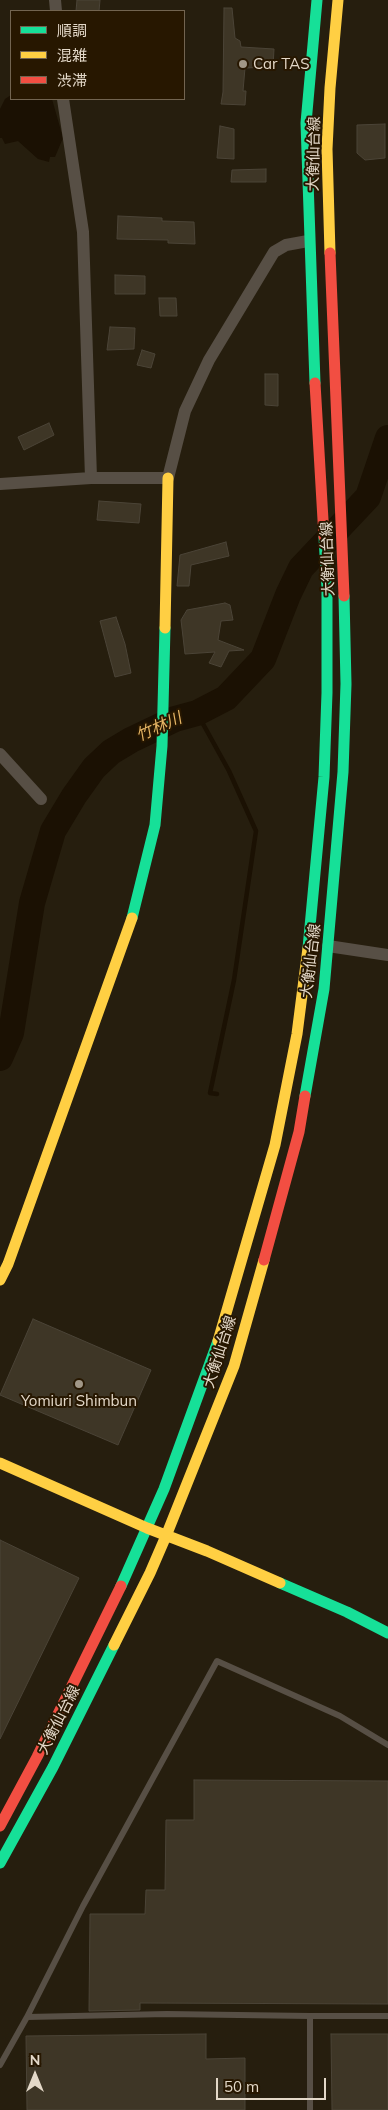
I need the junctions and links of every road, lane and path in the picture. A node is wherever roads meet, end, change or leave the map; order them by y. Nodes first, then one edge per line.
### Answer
1 (317, 0) edge
2 (338, 0) edge
3 (63, 100) edge
4 (308, 241) junction
5 (91, 478) junction
6 (168, 478) junction
7 (0, 484) edge
8 (0, 754) edge
9 (40, 799) dead end
10 (328, 946) junction
11 (388, 954) edge
12 (0, 1280) edge
13 (0, 1463) edge
14 (147, 1528) junction
15 (166, 1536) junction
16 (388, 1633) edge
17 (388, 1746) edge
18 (0, 1826) edge
19 (0, 1863) edge
20 (27, 2016) junction
21 (310, 2016) junction
22 (388, 2016) edge
23 (0, 2065) edge
24 (310, 2110) edge

1 - 4 main road, 大衡仙台線
2 - 10 main road, 大衡仙台線
3 - 5 street
4 - 6 street
4 - 14 main road, 大衡仙台線
5 - 6 street
5 - 7 street
6 - 12 main road
8 - 9 street
10 - 11 street
10 - 15 main road, 大衡仙台線
13 - 14 main road
14 - 15 main road
14 - 18 main road, 大衡仙台線
15 - 16 main road
15 - 19 main road, 大衡仙台線
17 - 20 lane
20 - 21 lane
20 - 23 lane
21 - 22 lane
21 - 24 lane

